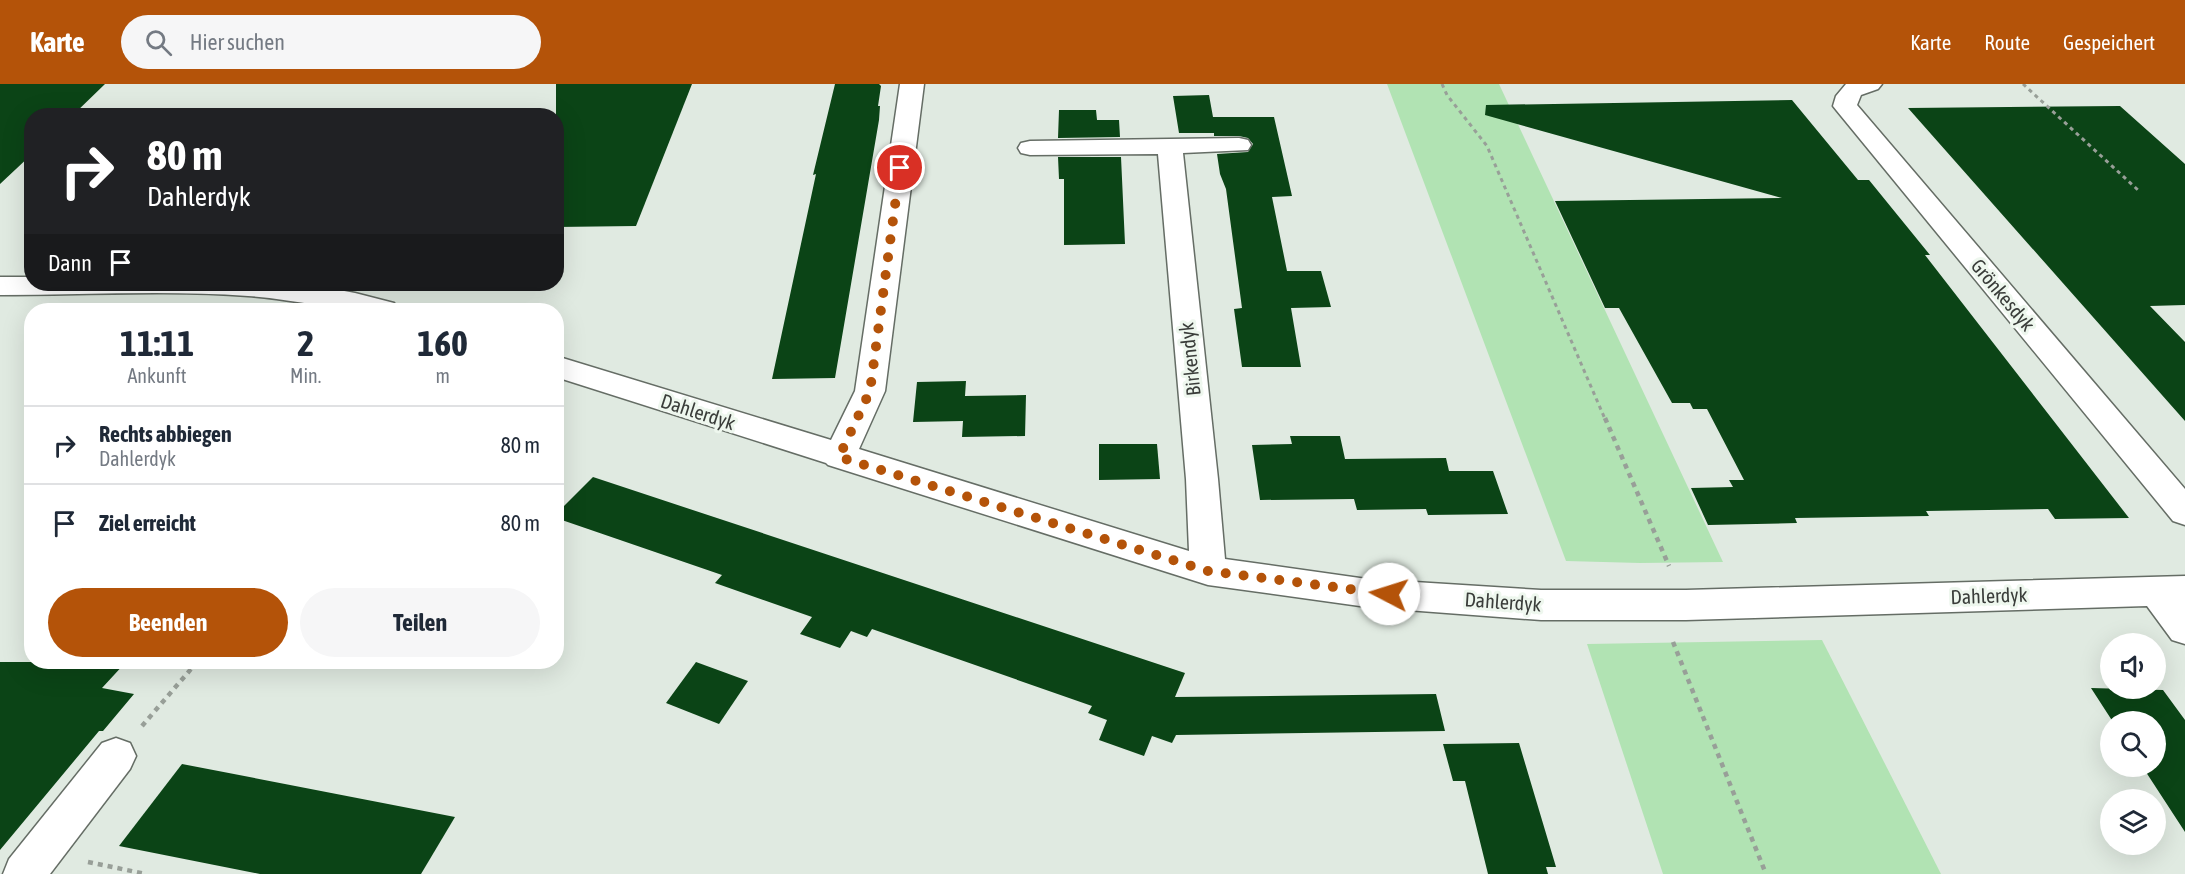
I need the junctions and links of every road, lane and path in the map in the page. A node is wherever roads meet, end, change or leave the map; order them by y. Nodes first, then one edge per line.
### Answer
1 (912, 84) edge
2 (1442, 84) edge
3 (1870, 84) edge
4 (2023, 84) edge
5 (1239, 145) dead end
6 (1170, 147) junction
7 (1030, 148) dead end
8 (2138, 190) dead end
9 (0, 286) edge
10 (24, 286) edge
11 (300, 291) edge
12 (360, 303) edge
13 (564, 369) edge
14 (839, 457) junction
15 (2185, 512) edge
16 (1208, 571) junction
17 (2170, 590) edge
18 (1672, 605) junction
19 (2185, 630) edge
20 (191, 669) edge
21 (116, 756) joint
22 (32, 863) edge
23 (146, 874) edge
24 (1766, 874) edge

1 - 14 street
2 - 18 path
3 - 15 street, Grönkesdyk
4 - 8 path
5 - 6 street
6 - 7 street
6 - 16 street, Birkendyk
9 - 10 street
11 - 12 street
13 - 14 street, Dahlerdyk
14 - 16 street, Dahlerdyk
16 - 18 street, Dahlerdyk
17 - 18 street, Dahlerdyk
17 - 19 street
18 - 24 path
20 - 21 path
21 - 22 street
22 - 23 path

